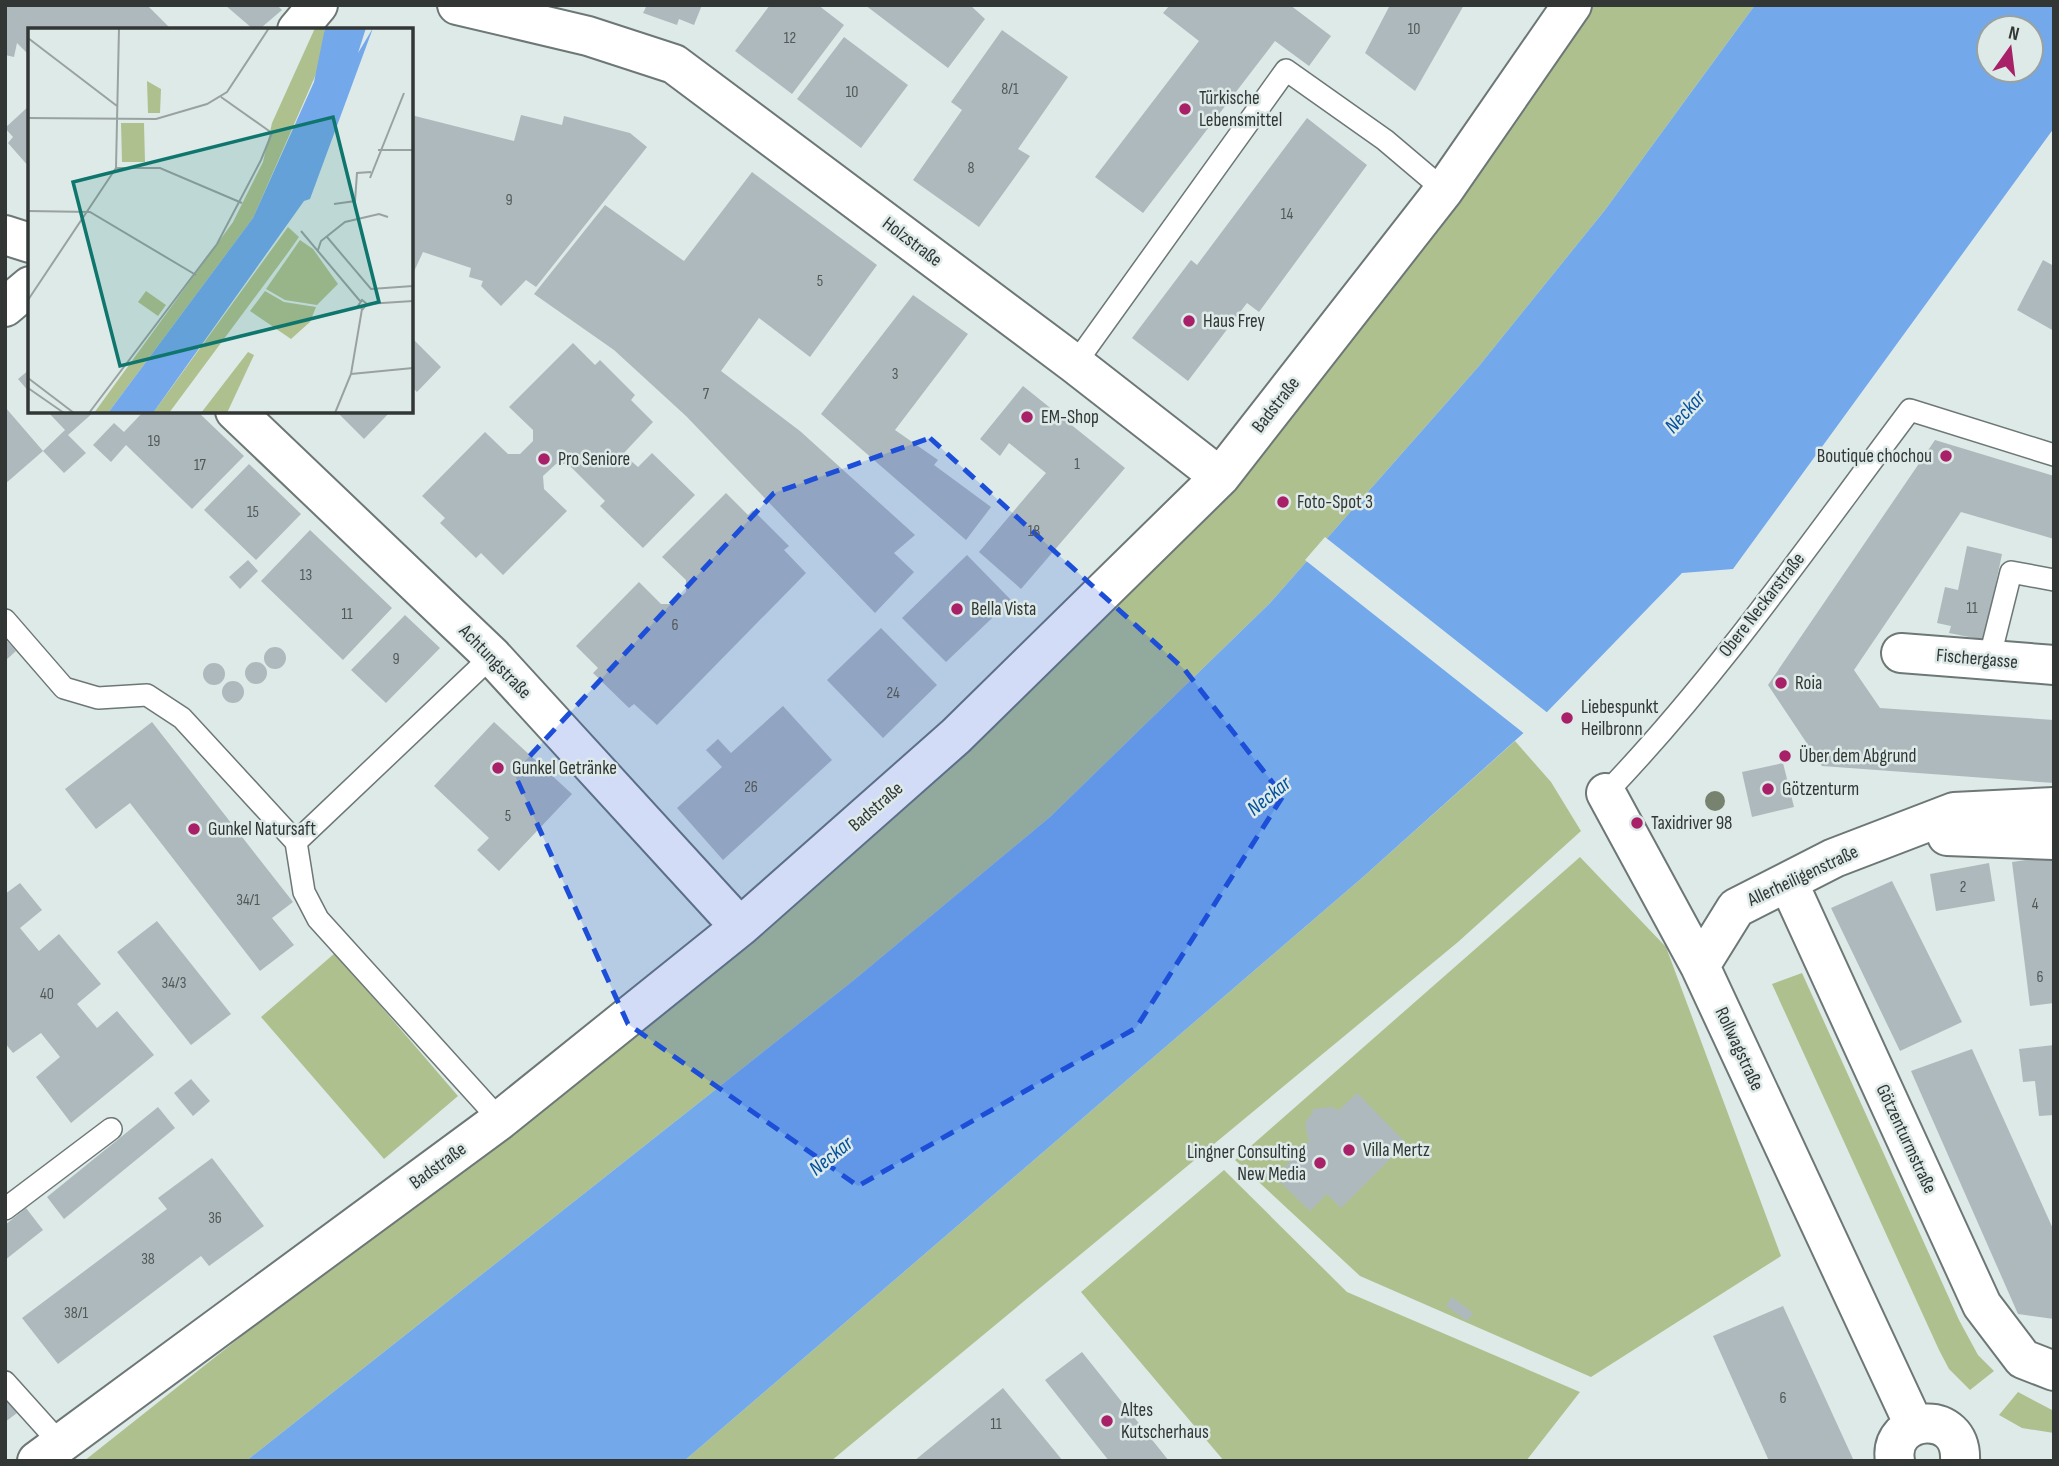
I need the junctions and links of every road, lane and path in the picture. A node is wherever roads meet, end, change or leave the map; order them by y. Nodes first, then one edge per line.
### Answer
1 (318, 5) edge
2 (457, 5) edge
3 (1572, 5) edge
4 (299, 28) edge
5 (1444, 190) junction
6 (5, 235) edge
7 (28, 242) edge
8 (28, 288) edge
9 (5, 307) edge
10 (1075, 364) junction
11 (237, 413) edge
12 (2054, 455) edge
13 (1220, 477) junction
14 (2054, 580) edge
15 (5, 620) edge
16 (1901, 653) dead end
17 (492, 656) junction
18 (1989, 660) junction
19 (2054, 665) edge
20 (1606, 793) joint
21 (2054, 807) edge
22 (1896, 836) junction
23 (2054, 840) edge
24 (296, 842) junction
25 (1788, 882) junction
26 (740, 927) junction
27 (1700, 966) junction
28 (500, 1120) junction
29 (111, 1129) dead end
30 (5, 1209) edge
31 (2054, 1371) edge
32 (5, 1382) edge
33 (1914, 1425) junction
34 (48, 1451) edge
35 (1965, 1460) edge
36 (1895, 1461) edge

1 - 4 street
2 - 10 street, Holzstraße
3 - 5 street, Badstraße
5 - 10 lane
5 - 13 street, Badstraße
6 - 7 street
8 - 9 street
10 - 13 street, Holzstraße
11 - 17 street, Achtungstraße
12 - 20 lane, Obere Neckarstraße
13 - 26 street, Badstraße
14 - 18 lane
15 - 24 lane
16 - 18 street, Fischergasse
17 - 24 lane
17 - 26 street, Achtungstraße
18 - 19 street, Fischergasse
20 - 27 street, Rollwagstraße
21 - 22 street, Allerheiligenstraße
22 - 23 street, Allerheiligenstraße
22 - 25 street, Allerheiligenstraße
24 - 28 lane
25 - 27 street, Allerheiligenstraße
25 - 31 street, Götzenturmstraße
26 - 28 street, Badstraße
27 - 33 street, Rollwagstraße
28 - 34 street, Badstraße
29 - 30 lane
32 - 34 lane
33 - 35 street
33 - 36 street

